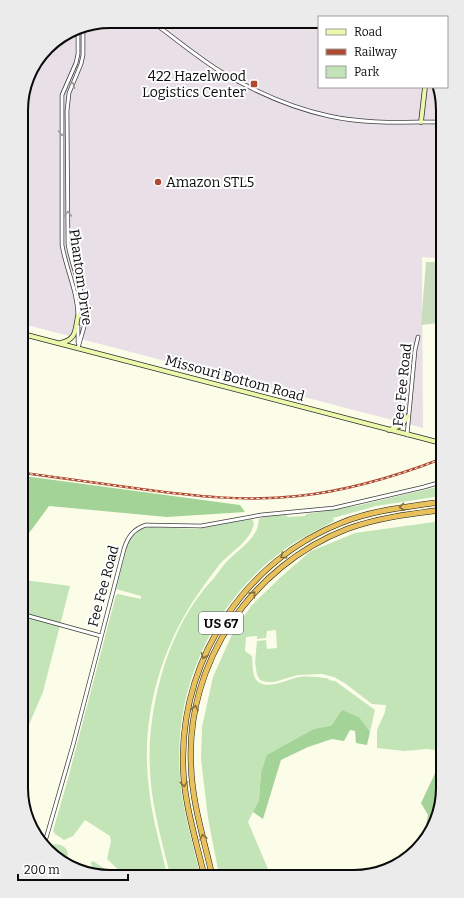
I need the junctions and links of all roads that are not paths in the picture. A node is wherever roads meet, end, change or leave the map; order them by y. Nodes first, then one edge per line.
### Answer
1 (161, 28) edge
2 (83, 32) edge
3 (78, 34) edge
4 (425, 88) edge
5 (421, 122) junction
6 (436, 122) edge
7 (78, 316) junction
8 (28, 335) edge
9 (418, 337) dead end
10 (59, 343) junction
11 (78, 348) junction
12 (408, 416) junction
13 (389, 430) junction
14 (407, 435) junction
15 (436, 442) edge
16 (436, 483) edge
17 (436, 503) edge
18 (436, 511) edge
19 (28, 616) edge
20 (101, 636) junction
21 (46, 839) edge
22 (203, 870) edge
23 (211, 870) edge

1 - 5 street
11 -> 2 street, Phantom Drive
3 -> 7 street, Phantom Drive
4 - 5 street
5 - 6 street
7 - 10 street
7 - 11 street, Phantom Drive
8 - 10 street, Missouri Bottom Road
9 - 12 street, Fee Fee Road
10 - 11 street, Missouri Bottom Road
11 - 13 street, Missouri Bottom Road
12 - 13 street
12 - 14 street, Fee Fee Road
13 - 14 street, Missouri Bottom Road
14 - 15 street, Missouri Bottom Road
16 - 20 street, Fee Fee Road
17 -> 22 highway, US 67
23 -> 18 highway, US 67
19 - 20 street
20 - 21 street, Fee Fee Road

